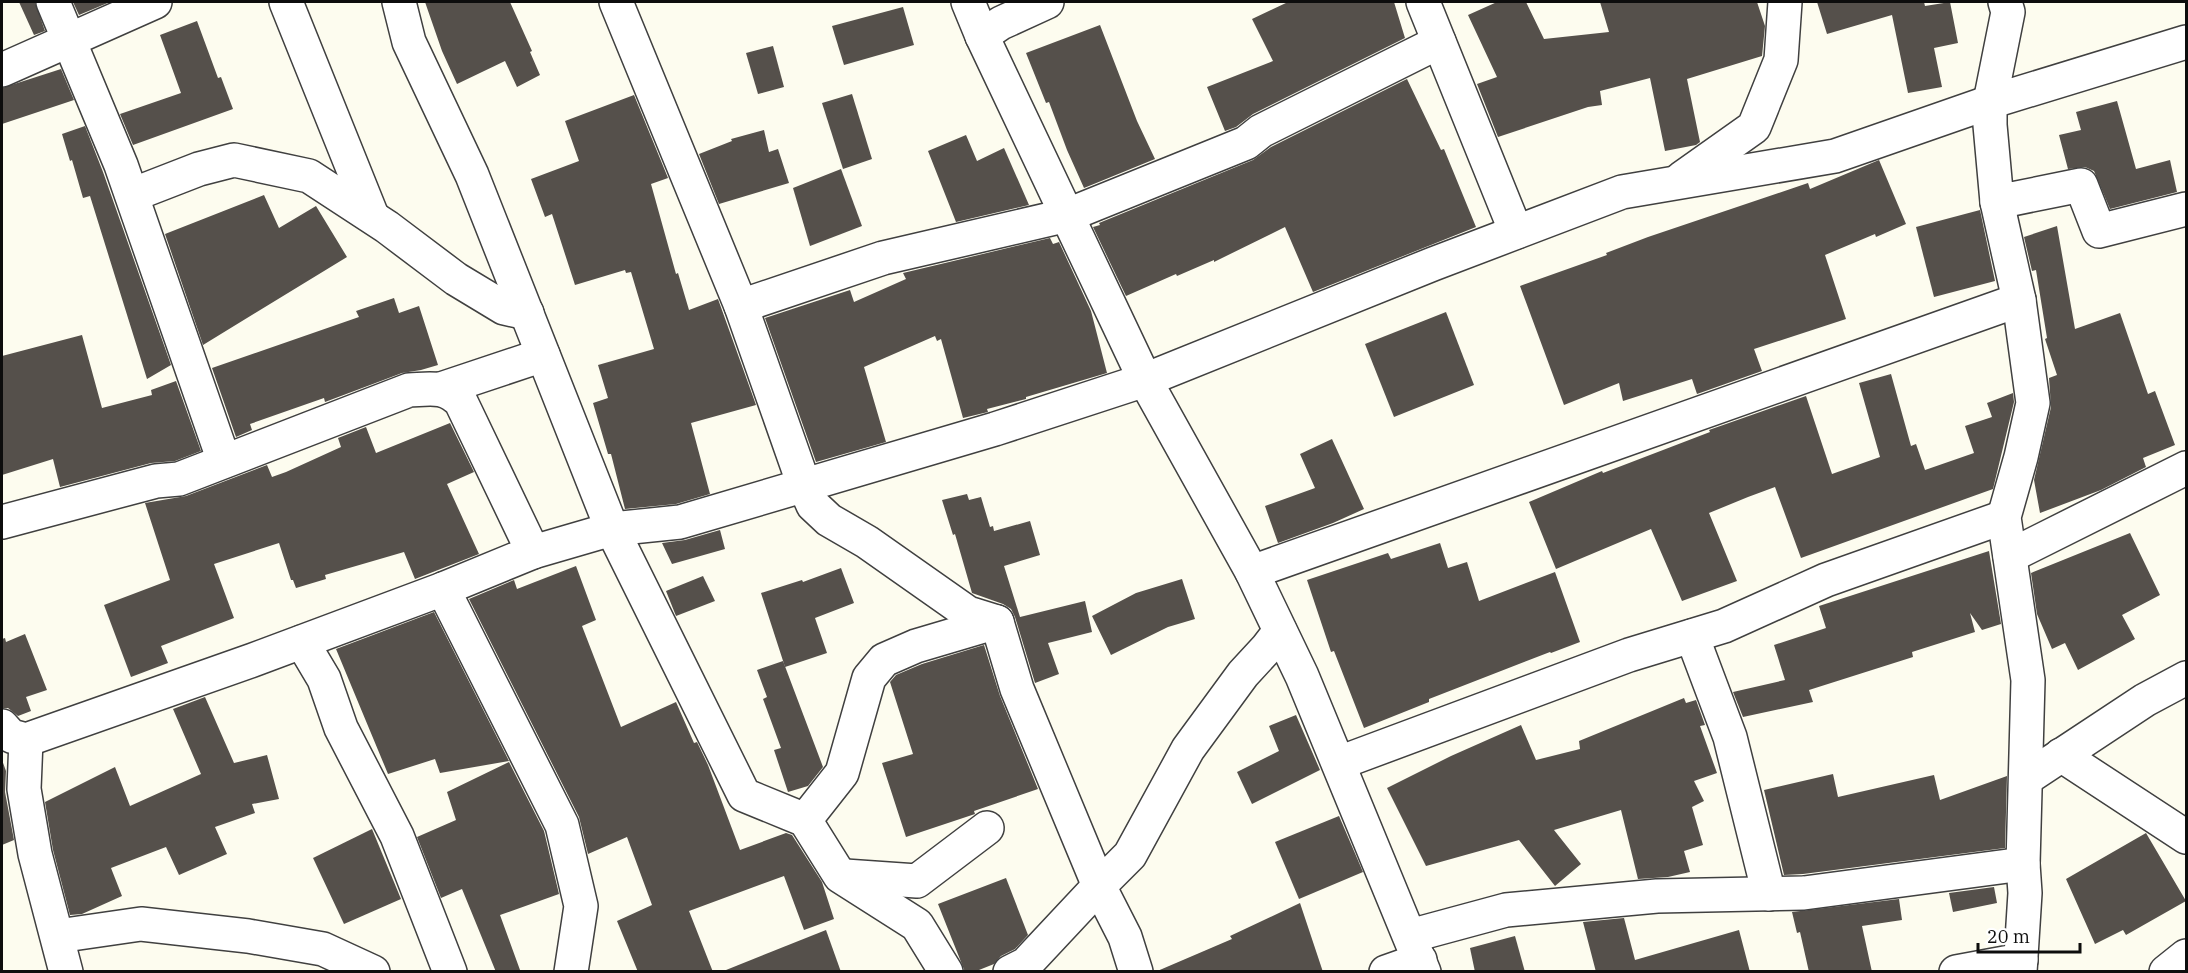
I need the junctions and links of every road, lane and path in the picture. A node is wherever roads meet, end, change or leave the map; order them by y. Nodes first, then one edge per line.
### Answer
1 (53, 2) edge
2 (155, 2) edge
3 (286, 2) edge
4 (399, 2) edge
5 (616, 2) edge
6 (968, 2) edge
7 (1047, 2) edge
8 (1423, 2) edge
9 (1785, 2) edge
10 (2005, 2) edge
11 (982, 36) junction
12 (69, 40) junction
13 (1439, 42) junction
14 (2187, 42) edge
15 (2, 70) edge
16 (1990, 102) junction
17 (1676, 183) junction
18 (132, 195) junction
19 (1997, 202) junction
20 (2187, 210) edge
21 (1068, 215) junction
22 (372, 216) junction
23 (1516, 232) junction
24 (2019, 300) junction
25 (741, 306) junction
26 (526, 313) junction
27 (543, 355) junction
28 (1145, 380) junction
29 (441, 389) junction
30 (224, 461) junction
31 (2187, 468) edge
32 (804, 485) junction
33 (2004, 517) junction
34 (2, 522) edge
35 (612, 529) junction
36 (533, 552) junction
37 (2010, 556) junction
38 (1252, 572) junction
39 (443, 589) junction
40 (997, 622) junction
41 (1280, 631) junction
42 (1692, 636) junction
43 (302, 642) junction
44 (2187, 678) edge
45 (14, 733) edge
46 (2061, 755) junction
47 (1339, 763) junction
48 (2027, 778) junction
49 (806, 820) junction
50 (987, 828) dead end
51 (2187, 837) edge
52 (2023, 864) junction
53 (840, 876) junction
54 (1099, 886) junction
55 (1769, 894) junction
56 (58, 936) junction
57 (1418, 956) edge
58 (2187, 956) edge
59 (2021, 966) edge
60 (66, 972) edge
61 (373, 972) edge
62 (450, 972) edge
63 (571, 972) edge
64 (946, 972) edge
65 (1010, 972) edge
66 (1136, 972) edge
67 (1386, 972) edge
68 (1956, 972) edge
69 (2166, 972) edge

1 - 12 street
2 - 12 street
3 - 22 street
4 - 26 street
5 - 25 street
6 - 11 street
7 - 11 street
8 - 13 street
9 - 17 street
10 - 16 street
11 - 21 street
12 - 15 street
12 - 18 street
13 - 21 street
13 - 23 street
14 - 16 street
16 - 17 street
16 - 19 street
17 - 23 street
18 - 22 street
18 - 30 street
19 - 20 street
19 - 24 street
21 - 25 street
21 - 28 street
22 - 26 street
23 - 28 street
24 - 33 street
24 - 38 street
25 - 32 street
26 - 27 street
27 - 29 street
27 - 35 street
28 - 32 street
28 - 38 street
29 - 30 street
29 - 36 street
30 - 34 street
31 - 37 street
32 - 35 street
32 - 40 street
33 - 37 street
33 - 42 street
35 - 36 street
35 - 49 street
36 - 39 street
37 - 48 street
38 - 41 street
39 - 43 street
39 - 63 street
40 - 49 street
40 - 54 street
41 - 47 street
41 - 54 street
42 - 47 street
42 - 55 street
43 - 45 street
43 - 62 street
44 - 46 street
45 - 56 street
46 - 48 street
46 - 51 street
47 - 57 street
48 - 52 street
49 - 53 street
50 - 53 street
52 - 55 street
52 - 59 street
53 - 64 street
54 - 65 street
54 - 66 street
55 - 57 street
56 - 60 street
56 - 61 street
57 - 67 street
58 - 69 street
59 - 68 street

